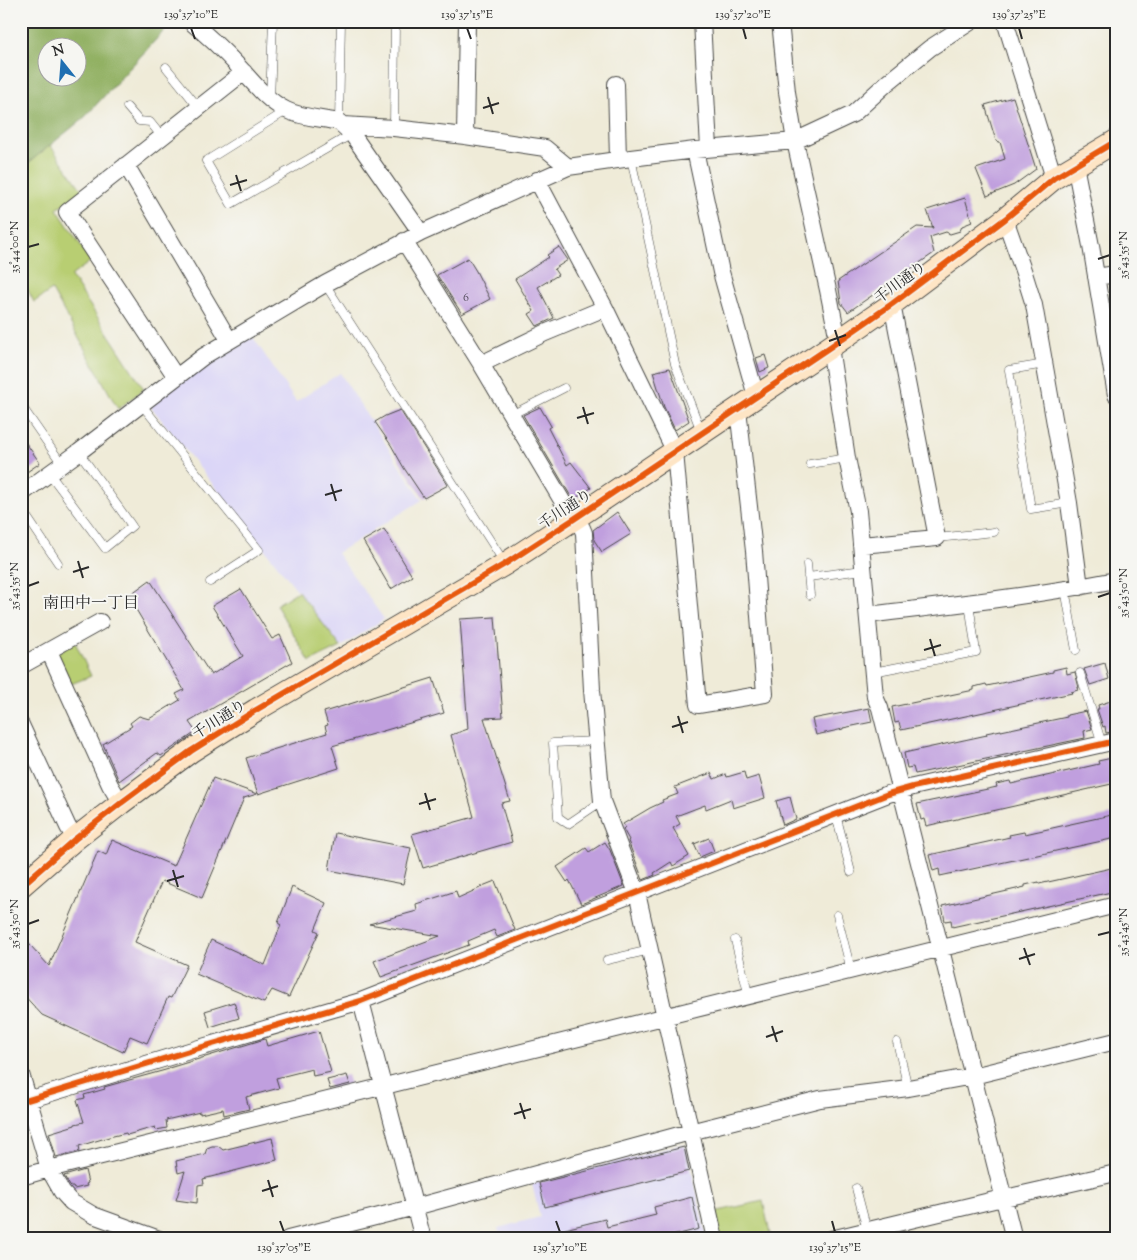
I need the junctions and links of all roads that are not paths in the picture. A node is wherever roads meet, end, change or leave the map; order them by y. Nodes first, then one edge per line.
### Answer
1 (190, 21) edge
2 (273, 21) edge
3 (342, 21) edge
4 (394, 21) edge
5 (467, 21) edge
6 (702, 21) edge
7 (780, 21) edge
8 (972, 21) edge
9 (1005, 21) edge
10 (166, 66) dead end
11 (244, 72) junction
12 (616, 84) dead end
13 (270, 99) junction
14 (127, 107) dead end
15 (199, 109) junction
16 (288, 111) junction
17 (344, 127) junction
18 (394, 128) junction
19 (466, 136) junction
20 (162, 138) junction
21 (795, 140) junction
22 (1116, 141) edge
23 (702, 149) junction
24 (625, 158) junction
25 (126, 165) junction
26 (1075, 165) junction
27 (568, 167) junction
28 (1054, 178) junction
29 (537, 180) junction
30 (1005, 219) junction
31 (420, 233) junction
32 (404, 242) junction
33 (1116, 274) edge
34 (1096, 277) junction
35 (325, 284) junction
36 (892, 304) junction
37 (605, 308) junction
38 (229, 340) junction
39 (835, 343) junction
40 (481, 364) junction
41 (1045, 364) junction
42 (176, 377) junction
43 (564, 388) dead end
44 (1116, 394) edge
45 (756, 396) junction
46 (141, 404) junction
47 (21, 405) edge
48 (738, 409) junction
49 (511, 415) junction
50 (702, 433) junction
51 (79, 452) junction
52 (675, 452) junction
53 (847, 458) junction
54 (810, 464) dead end
55 (55, 469) junction
56 (23, 488) edge
57 (1069, 503) junction
58 (21, 508) edge
59 (574, 519) junction
60 (994, 532) dead end
61 (937, 538) junction
62 (861, 545) junction
63 (58, 564) dead end
64 (505, 564) junction
65 (807, 564) dead end
66 (863, 570) junction
67 (808, 577) junction
68 (1116, 580) edge
69 (210, 582) dead end
70 (1072, 588) junction
71 (810, 595) dead end
72 (969, 603) junction
73 (868, 615) junction
74 (100, 622) dead end
75 (1076, 650) dead end
76 (49, 651) junction
77 (21, 666) edge
78 (873, 672) junction
79 (1080, 673) dead end
80 (21, 725) edge
81 (596, 741) junction
82 (1109, 743) edge
83 (27, 754) edge
84 (900, 791) junction
85 (602, 801) junction
86 (120, 803) junction
87 (836, 814) junction
88 (75, 839) junction
89 (851, 872) dead end
90 (21, 886) edge
91 (636, 893) junction
92 (1116, 905) edge
93 (837, 915) dead end
94 (735, 940) dead end
95 (940, 948) junction
96 (650, 950) junction
97 (607, 960) dead end
98 (851, 970) junction
99 (749, 996) junction
100 (361, 1002) junction
101 (664, 1016) junction
102 (1116, 1041) edge
103 (897, 1042) dead end
104 (21, 1074) edge
105 (973, 1076) junction
106 (382, 1086) junction
107 (908, 1088) junction
108 (28, 1100) junction
109 (690, 1132) junction
110 (49, 1169) junction
111 (1116, 1173) edge
112 (21, 1177) edge
113 (856, 1188) dead end
114 (1004, 1198) junction
115 (415, 1207) junction
116 (867, 1230) junction
117 (158, 1239) edge
118 (288, 1239) edge
119 (423, 1239) edge
120 (715, 1239) edge
121 (831, 1239) edge
122 (1014, 1239) edge

1 - 11 street
2 - 13 lane
3 - 17 lane
4 - 18 lane
5 - 19 street
6 - 23 street
7 - 21 street
8 - 21 street
9 - 28 street
10 - 15 lane
11 - 13 street
11 - 15 street
12 - 24 street
13 - 16 street
14 - 20 lane
15 - 20 street
16 - 17 street
16 - 17 lane
17 - 18 street
17 - 31 street
18 - 19 street
19 - 27 street
20 - 25 street
21 - 23 street
21 - 39 street
22 - 26 main road, 千川通り
23 - 24 street
23 - 45 street
24 - 27 street
24 - 50 lane
25 - 38 street
25 - 42 street
26 - 28 main road, 千川通り
26 - 34 street
27 - 29 street
28 - 30 main road, 千川通り
29 - 31 street
29 - 37 street
30 - 36 main road, 千川通り
30 - 41 street
31 - 32 street
32 - 35 street
32 - 40 street
33 - 34 street
34 - 44 street
35 - 38 street
35 - 64 lane
36 - 39 main road, 千川通り
36 - 61 street
37 - 40 street
37 - 52 street
38 - 42 street
39 - 45 main road, 千川通り
39 - 53 street
40 - 49 street
41 - 57 street
41 - 57 lane
42 - 46 street
43 - 49 lane
45 - 48 main road, 千川通り
46 - 51 street
46 - 69 lane
47 - 55 lane
48 - 50 main road, 千川通り
48 - 52 street
49 - 59 street
50 - 52 main road, 千川通り
51 - 55 street
51 - 55 lane
52 - 59 main road, 千川通り
53 - 54 lane
53 - 62 street
55 - 56 street
57 - 70 street
58 - 63 lane
59 - 64 main road, 千川通り
59 - 81 street
60 - 61 lane
61 - 62 street
62 - 66 street
64 - 86 main road, 千川通り
65 - 67 lane
66 - 67 lane
66 - 73 street
67 - 71 lane
68 - 70 street
70 - 72 street
70 - 75 lane
72 - 73 street
72 - 78 lane
73 - 78 street
74 - 76 street
76 - 77 street
76 - 86 street
78 - 84 street
79 - 82 lane
80 - 83 street
81 - 85 street
81 - 85 lane
82 - 84 street
83 - 88 street
84 - 87 street
84 - 95 street
85 - 91 street
86 - 88 main road, 千川通り
87 - 89 lane
87 - 91 street
88 - 90 main road, 千川通り
91 - 96 street
91 - 100 street
92 - 95 street
93 - 98 lane
94 - 99 lane
95 - 98 street
95 - 105 street
96 - 97 lane
96 - 101 street
98 - 99 street
99 - 101 street
100 - 106 street
100 - 108 street
101 - 106 street
101 - 109 street
102 - 105 street
103 - 107 lane
104 - 108 street
105 - 107 street
105 - 114 street
106 - 110 street
106 - 115 street
107 - 109 street
108 - 110 street
109 - 115 street
109 - 120 street
110 - 112 street
110 - 117 street
111 - 114 street
113 - 116 lane
114 - 116 street
114 - 122 street
115 - 118 street
115 - 119 street
116 - 121 street

